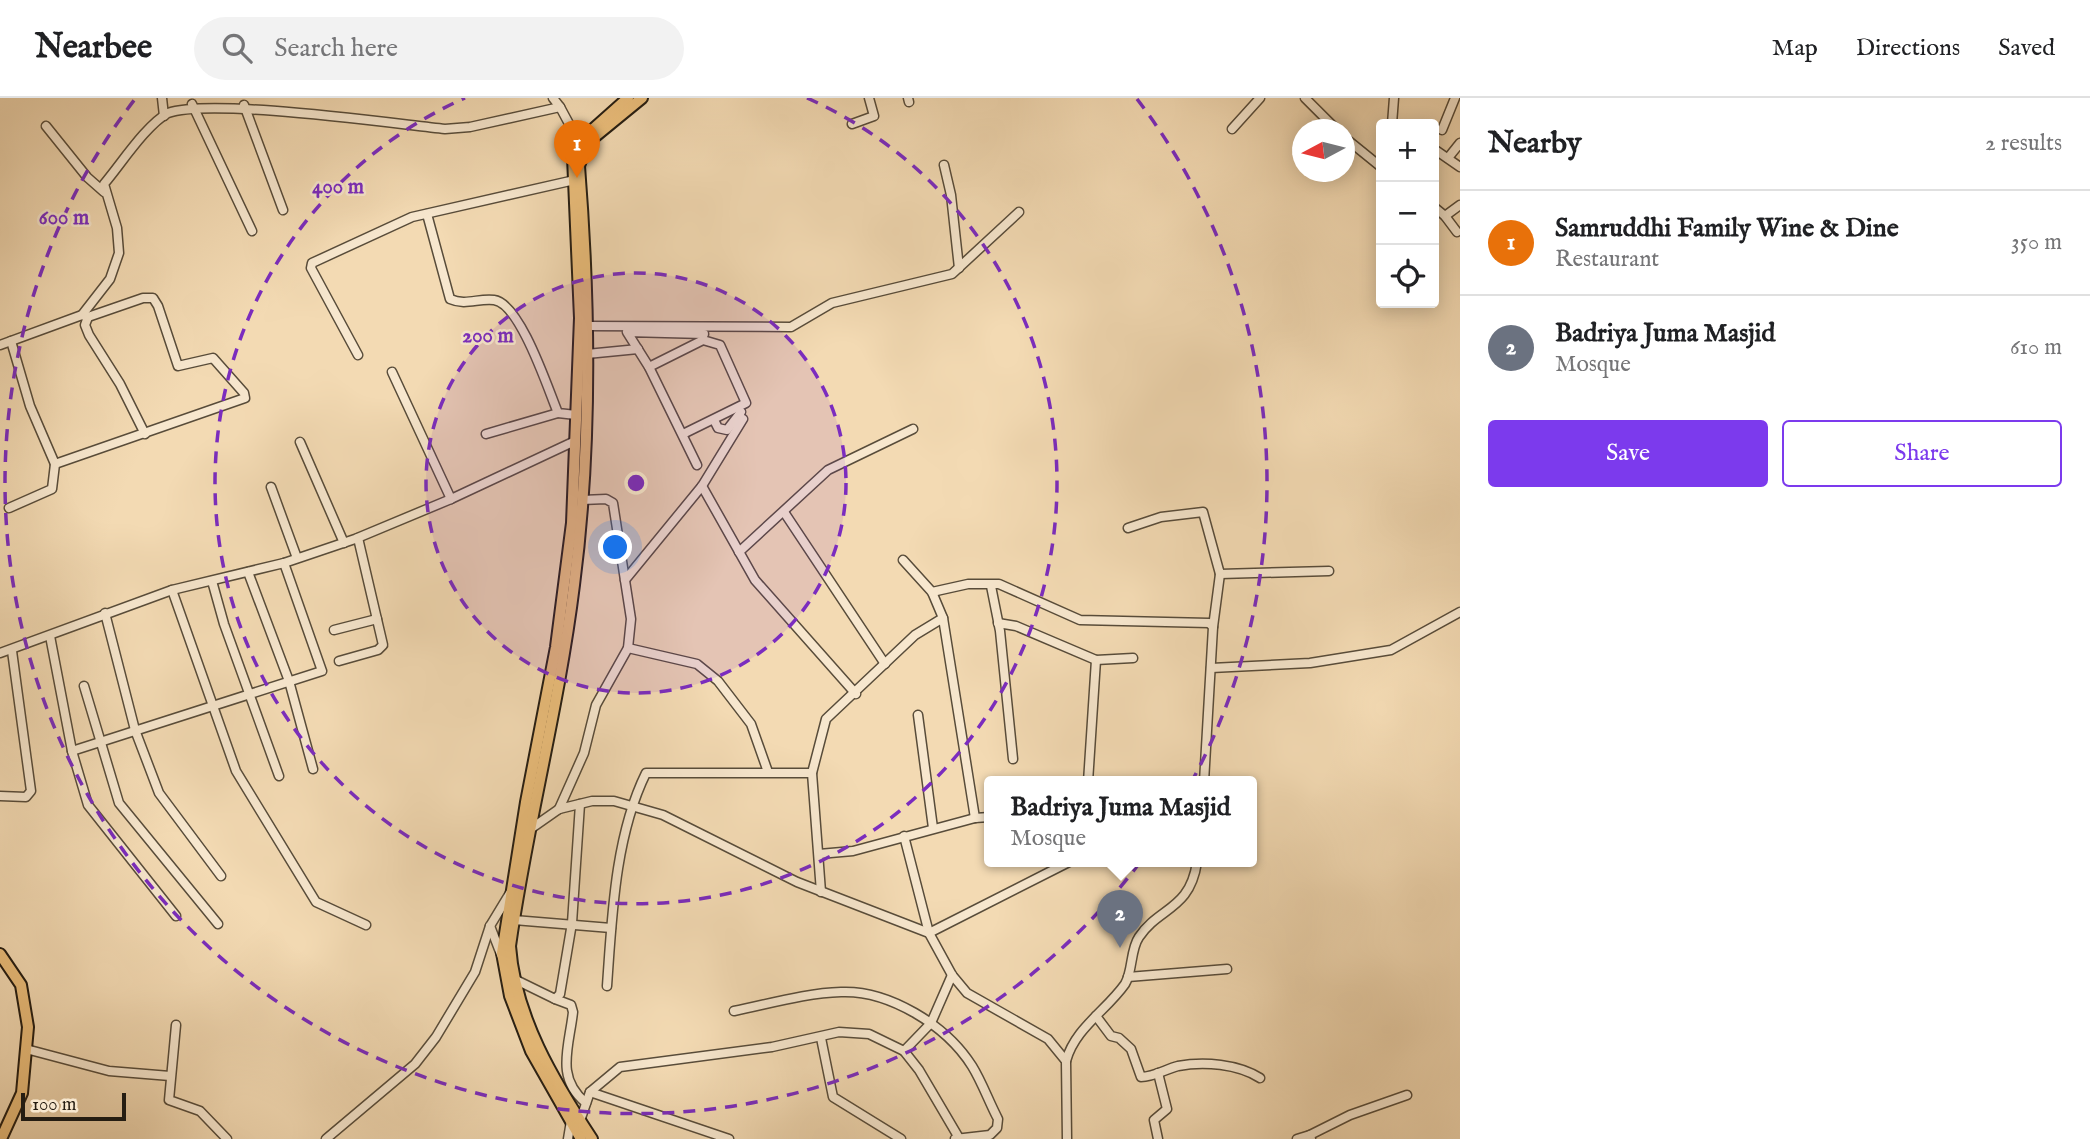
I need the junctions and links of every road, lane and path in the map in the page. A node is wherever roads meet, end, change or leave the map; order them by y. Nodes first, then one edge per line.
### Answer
1 (162, 98) edge
2 (553, 98) edge
3 (628, 98) edge
4 (642, 98) edge
5 (869, 98) edge
6 (1260, 98) edge
7 (1305, 98) edge
8 (1394, 98) edge
9 (1455, 98) edge
10 (192, 104) junction
11 (244, 105) junction
12 (559, 107) junction
13 (164, 116) junction
14 (1326, 119) edge
15 (1392, 119) edge
16 (852, 124) dead end
17 (46, 126) dead end
18 (1232, 130) dead end
19 (1442, 130) dead end
20 (1460, 143) edge
21 (1355, 144) edge
22 (581, 146) junction
23 (1439, 152) edge
24 (1448, 158) junction
25 (1376, 160) edge
26 (943, 165) dead end
27 (1460, 167) edge
28 (576, 180) junction
29 (104, 192) junction
30 (1460, 205) edge
31 (283, 210) dead end
32 (1439, 211) edge
33 (1019, 212) dead end
34 (427, 214) junction
35 (1446, 216) junction
36 (252, 231) dead end
37 (1459, 233) edge
38 (959, 268) junction
39 (85, 316) junction
40 (588, 326) junction
41 (704, 334) dead end
42 (10, 341) junction
43 (0, 345) edge
44 (638, 349) junction
45 (587, 354) junction
46 (358, 355) dead end
47 (649, 367) junction
48 (392, 372) dead end
49 (582, 382) junction
50 (558, 413) junction
51 (576, 415) junction
52 (714, 420) junction
53 (913, 429) dead end
54 (145, 434) junction
55 (486, 434) dead end
56 (683, 434) junction
57 (575, 441) junction
58 (300, 442) dead end
59 (55, 464) junction
60 (697, 465) dead end
61 (578, 482) junction
62 (702, 486) junction
63 (271, 487) dead end
64 (451, 499) junction
65 (582, 500) junction
66 (9, 508) dead end
67 (784, 512) junction
68 (1128, 528) dead end
69 (358, 538) junction
70 (344, 543) junction
71 (738, 552) junction
72 (297, 558) junction
73 (903, 560) dead end
74 (284, 563) junction
75 (1329, 571) dead end
76 (248, 572) junction
77 (1220, 574) junction
78 (212, 580) junction
79 (625, 580) junction
80 (991, 586) junction
81 (172, 590) junction
82 (932, 592) junction
83 (1460, 612) edge
84 (105, 614) junction
85 (943, 618) junction
86 (377, 619) junction
87 (998, 623) junction
88 (1213, 627) junction
89 (334, 630) dead end
90 (50, 636) junction
91 (628, 648) junction
92 (12, 651) junction
93 (0, 653) edge
94 (1133, 659) dead end
95 (1096, 660) junction
96 (339, 661) dead end
97 (885, 664) junction
98 (1211, 668) junction
99 (289, 681) junction
100 (84, 686) dead end
101 (249, 693) junction
102 (856, 694) junction
103 (214, 705) junction
104 (918, 715) dead end
105 (135, 730) junction
106 (100, 741) junction
107 (72, 751) junction
108 (1013, 759) dead end
109 (313, 769) dead end
110 (768, 772) junction
111 (812, 773) junction
112 (279, 776) dead end
113 (1088, 776) edge
114 (1203, 776) edge
115 (1, 793) edge
116 (580, 804) junction
117 (630, 805) junction
118 (559, 809) junction
119 (984, 817) edge
120 (975, 818) junction
121 (933, 828) junction
122 (526, 829) junction
123 (904, 835) junction
124 (819, 854) junction
125 (522, 863) junction
126 (1059, 867) edge
127 (1196, 867) edge
128 (221, 876) dead end
129 (512, 891) junction
130 (821, 892) junction
131 (176, 916) dead end
132 (514, 920) junction
133 (572, 923) junction
134 (218, 924) dead end
135 (366, 925) dead end
136 (491, 926) junction
137 (611, 928) junction
138 (929, 933) junction
139 (0, 954) edge
140 (502, 957) junction
141 (1227, 969) dead end
142 (952, 975) junction
143 (1128, 977) junction
144 (514, 979) junction
145 (607, 986) dead end
146 (555, 999) junction
147 (734, 1011) dead end
148 (1096, 1016) junction
149 (931, 1023) junction
150 (176, 1025) dead end
151 (821, 1038) junction
152 (26, 1049) junction
153 (904, 1051) junction
154 (1066, 1061) junction
155 (1158, 1073) junction
156 (170, 1076) junction
157 (1260, 1078) dead end
158 (590, 1092) junction
159 (1407, 1095) dead end
160 (586, 1104) junction
161 (575, 1121) junction
162 (1311, 1137) edge
163 (1, 1139) edge
164 (227, 1139) edge
165 (326, 1139) edge
166 (568, 1139) edge
167 (582, 1139) edge
168 (592, 1139) edge
169 (729, 1139) edge
170 (901, 1139) edge
171 (957, 1139) edge
172 (1067, 1139) edge
173 (1158, 1139) edge
174 (1297, 1139) edge

1 - 13 street
2 - 12 street
3 - 22 main road
4 - 22 main road
5 - 16 street
6 - 18 street
7 - 14 street
8 - 15 street
9 - 19 street
10 - 11 street
10 - 13 street
10 - 36 street
11 - 12 street
11 - 31 street
12 - 22 street
13 - 29 street
17 - 29 street
20 - 24 street
21 - 25 street
22 - 28 main road
23 - 24 street
24 - 27 street
26 - 38 street
28 - 34 street
28 - 40 main road
28 - 49 main road
29 - 39 street
30 - 35 street
32 - 35 street
33 - 38 street
34 - 46 street
34 - 50 street
35 - 37 street
38 - 40 street
39 - 42 street
39 - 54 street
39 - 54 street
40 - 45 main road
41 - 44 street
42 - 43 street
42 - 59 street
44 - 45 street
44 - 47 street
45 - 49 main road
47 - 52 street
47 - 56 street
48 - 64 street
49 - 51 main road
49 - 61 main road
50 - 51 street
50 - 55 street
51 - 57 main road
52 - 56 street
52 - 62 street
53 - 67 street
54 - 59 street
56 - 60 street
57 - 61 main road
57 - 64 street
58 - 70 street
59 - 66 street
61 - 65 main road
61 - 122 main road
62 - 71 street
62 - 79 street
63 - 72 street
64 - 69 street
65 - 79 street
65 - 122 main road
67 - 71 street
67 - 97 street
68 - 77 street
69 - 70 street
69 - 86 street
70 - 72 street
71 - 102 street
72 - 74 street
73 - 82 street
74 - 76 street
74 - 99 street
75 - 77 street
76 - 78 street
76 - 99 street
77 - 88 street
78 - 81 street
78 - 101 street
79 - 91 street
80 - 82 street
80 - 87 street
80 - 88 street
81 - 84 street
81 - 103 street
82 - 85 street
83 - 98 street
84 - 90 street
84 - 105 street
85 - 97 street
85 - 120 street
86 - 89 street
86 - 96 street
87 - 95 street
87 - 108 street
88 - 98 street
90 - 92 street
90 - 107 street
91 - 110 street
91 - 118 street
92 - 93 street
92 - 115 street
94 - 95 street
95 - 113 street
97 - 102 street
98 - 114 street
99 - 101 street
99 - 109 street
100 - 106 street
101 - 103 street
101 - 112 street
102 - 111 street
103 - 105 street
103 - 135 street
104 - 121 street
105 - 106 street
105 - 128 street
106 - 107 street
106 - 134 street
107 - 131 street
110 - 111 street
110 - 117 street
111 - 124 street
116 - 117 street
116 - 118 street
116 - 133 street
117 - 130 street
117 - 137 street
118 - 122 street
119 - 120 street
120 - 121 street
121 - 123 street
122 - 125 main road
123 - 124 street
123 - 138 street
124 - 130 street
125 - 129 main road
125 - 132 main road
126 - 138 street
127 - 143 street
129 - 136 street
129 - 140 main road
130 - 138 street
132 - 133 street
132 - 144 main road
133 - 137 street
133 - 146 street
136 - 140 street
136 - 165 street
137 - 145 street
138 - 142 street
139 - 152 main road
140 - 161 main road
141 - 143 street
142 - 149 street
142 - 154 street
143 - 148 street
144 - 146 street
144 - 161 main road
146 - 160 street
147 - 149 street
148 - 154 street
148 - 155 street
149 - 153 street
149 - 171 street
150 - 156 street
151 - 153 street
151 - 158 street
151 - 170 street
152 - 156 street
152 - 163 main road
153 - 171 street
154 - 172 street
155 - 157 street
155 - 173 street
156 - 164 street
158 - 160 street
158 - 169 street
159 - 162 street
160 - 161 street
161 - 166 street
161 - 167 main road
161 - 168 main road
162 - 174 street

